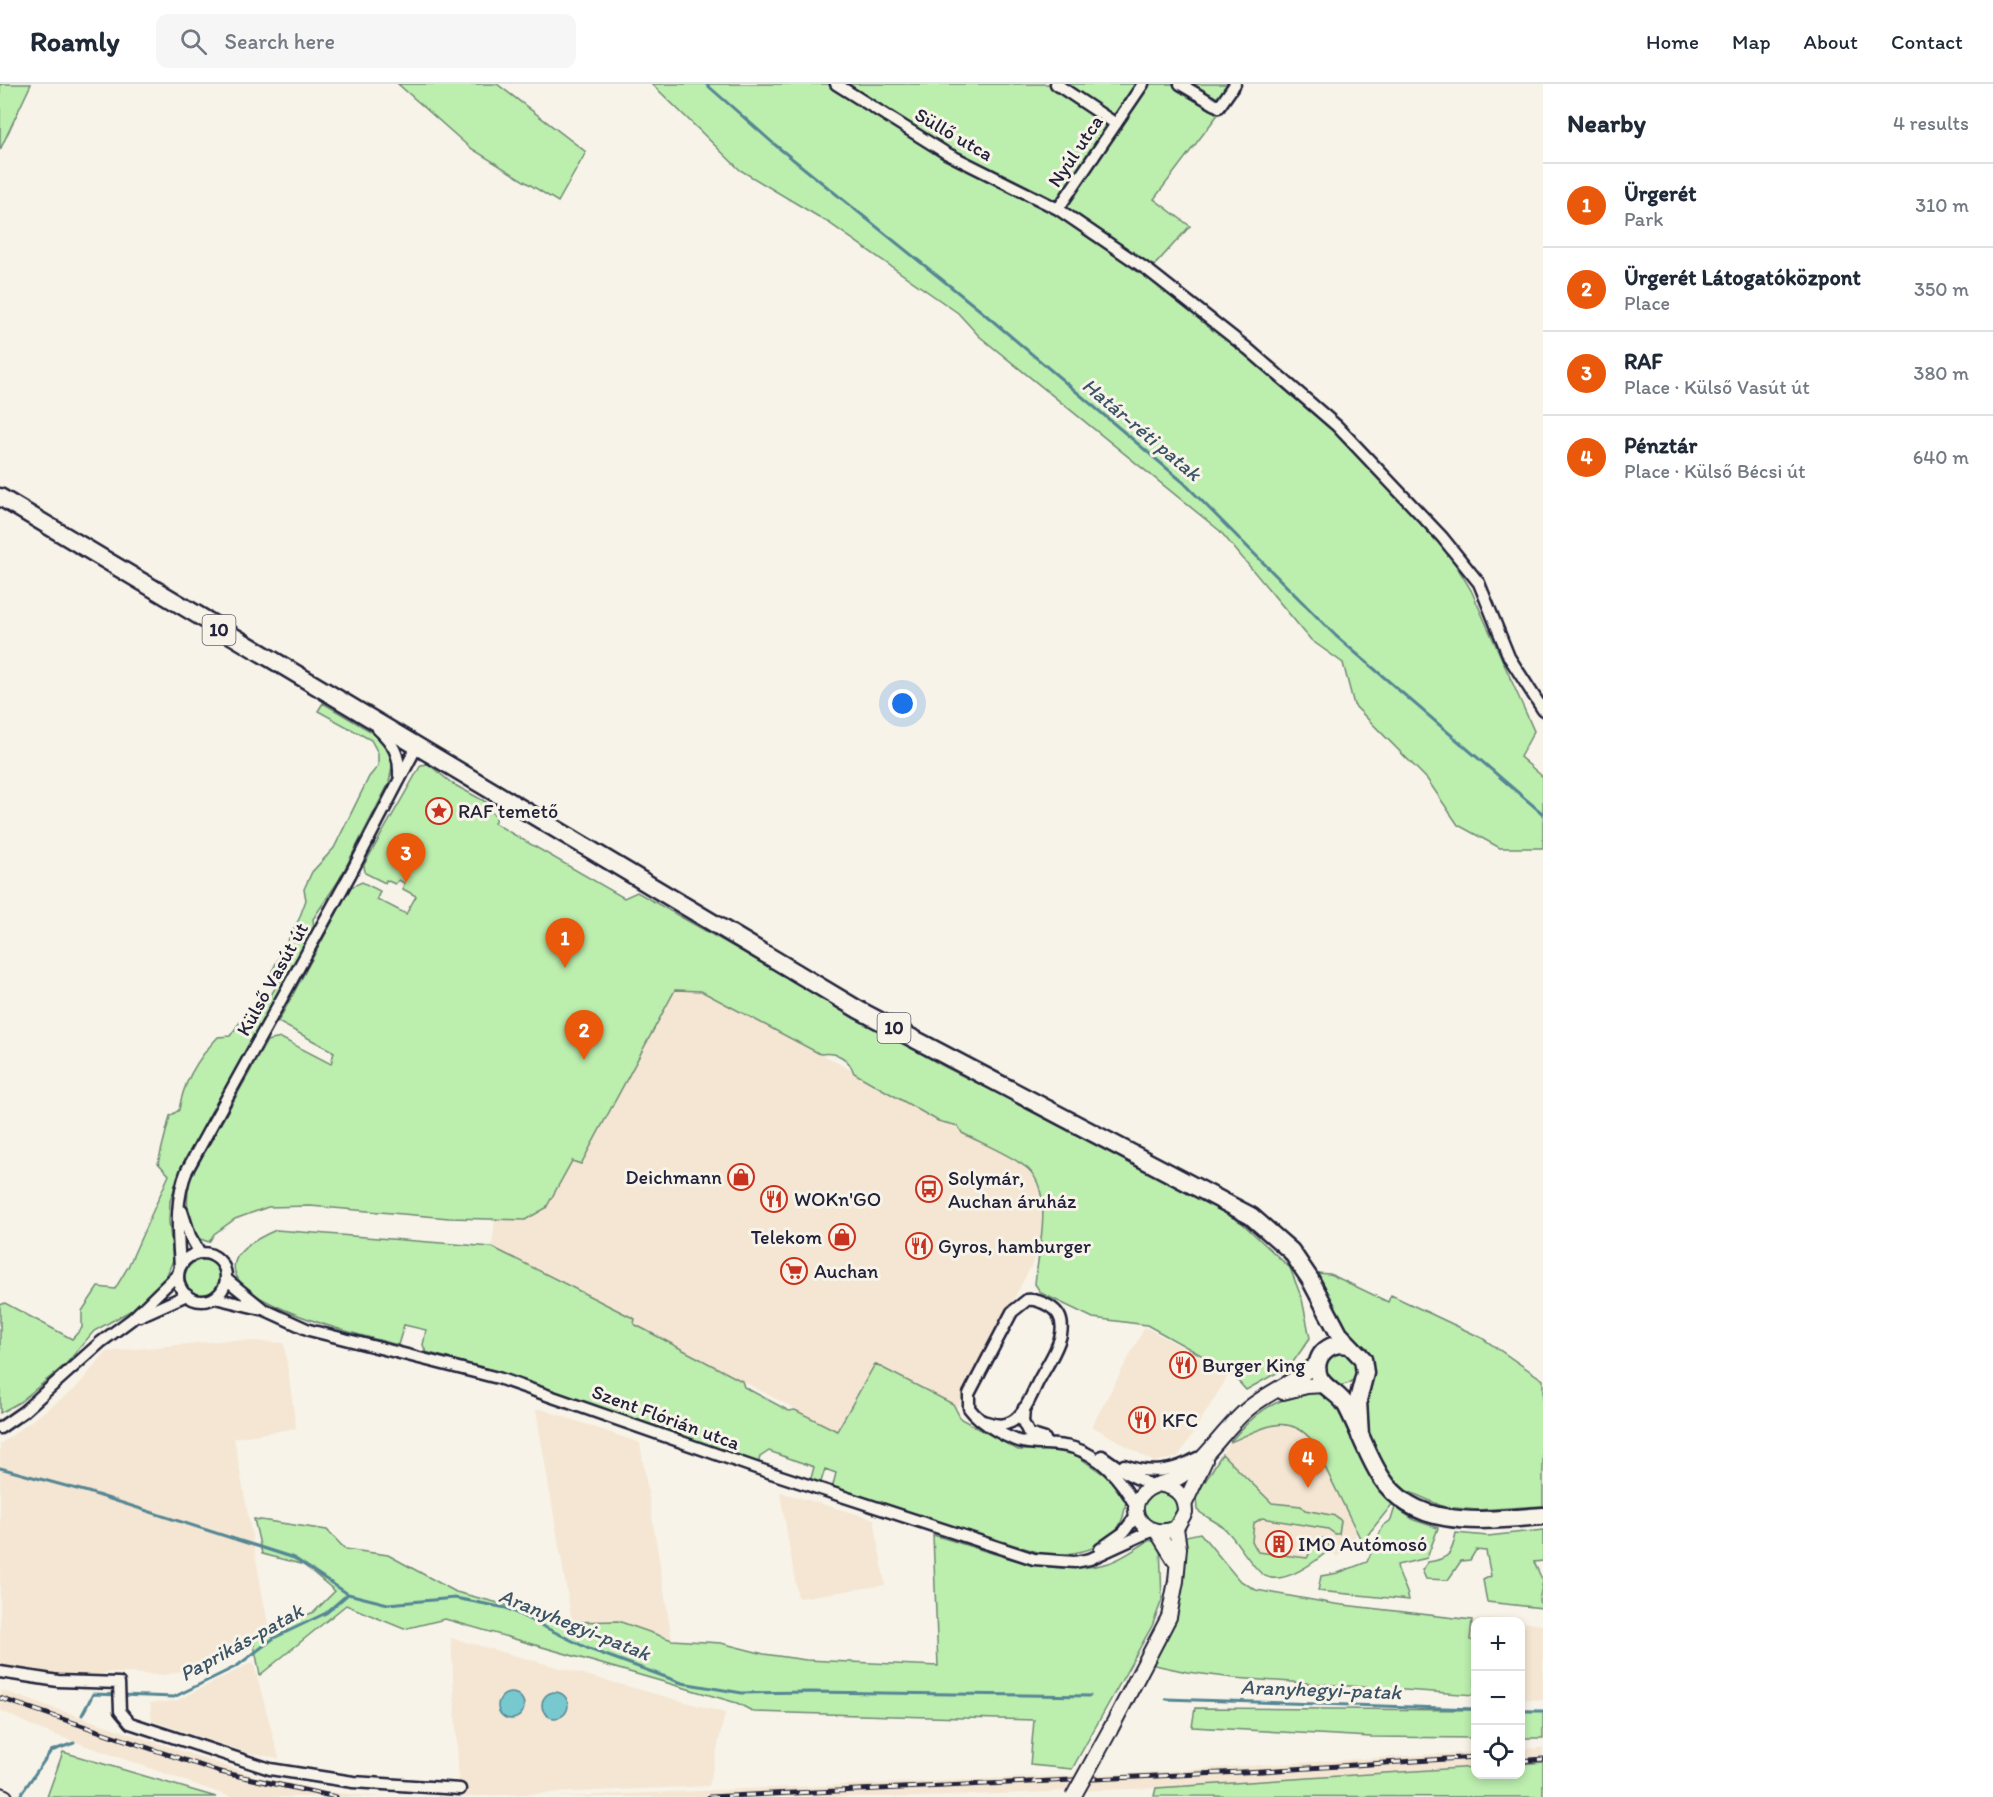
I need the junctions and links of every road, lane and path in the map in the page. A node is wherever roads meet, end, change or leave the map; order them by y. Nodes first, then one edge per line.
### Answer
1 (836, 84) edge
2 (1056, 84) edge
3 (1143, 84) edge
4 (1180, 84) edge
5 (1235, 84) edge
6 (1116, 123) junction
7 (1058, 209) junction
8 (0, 497) edge
9 (1543, 710) edge
10 (363, 716) junction
11 (416, 748) junction
12 (399, 779) junction
13 (178, 1196) junction
14 (200, 1253) junction
15 (179, 1271) junction
16 (226, 1279) junction
17 (1315, 1290) junction
18 (187, 1296) junction
19 (215, 1298) junction
20 (263, 1310) junction
21 (132, 1319) junction
22 (1348, 1345) junction
23 (1321, 1357) junction
24 (1362, 1380) junction
25 (1329, 1388) junction
26 (1264, 1398) junction
27 (1024, 1408) junction
28 (983, 1421) junction
29 (0, 1428) edge
30 (1360, 1436) junction
31 (1210, 1450) junction
32 (1107, 1459) junction
33 (1158, 1485) junction
34 (1185, 1503) junction
35 (1137, 1510) junction
36 (1543, 1516) edge
37 (1176, 1528) junction
38 (1155, 1532) junction
39 (1057, 1561) junction
40 (1176, 1562) junction
41 (0, 1672) edge
42 (460, 1789) dead end
43 (0, 1796) edge
44 (5, 1797) edge
45 (1072, 1797) edge

1 - 7 street, Süllő utca
2 - 6 street
3 - 6 street, Nyúl utca
4 - 5 street
6 - 7 street, Nyúl utca
7 - 9 street, Süllő utca
8 - 10 main road, 10
10 - 11 main road, 10
10 - 12 street
11 - 12 street, Külső Vasút út
11 - 17 main road, 10
12 - 13 street, Külső Vasút út
13 - 14 street
13 - 15 street, Külső Vasút út
14 - 15 street
14 - 16 street
15 - 18 street
15 - 21 street
16 - 19 street
16 - 20 street, Szent Flórián utca
17 - 22 main road, 10
17 - 23 main road, 10
18 - 19 street
18 - 21 street
19 - 20 street, Szent Flórián utca
20 - 39 street, Szent Flórián utca
21 - 29 street
22 - 23 main road
22 - 24 main road, 10
23 - 25 main road, 10
23 - 26 street
24 - 25 main road
24 - 30 main road, 10
25 - 26 street
25 - 30 main road, 10
26 - 31 street
27 - 28 street
27 - 28 street
27 - 32 street
28 - 35 street
30 - 36 main road, 10
31 - 32 street
31 - 33 street
31 - 34 street
32 - 33 street
33 - 34 street
33 - 35 street
34 - 37 street
35 - 38 street
35 - 39 street, Szent Flórián utca
37 - 38 street
37 - 40 street
38 - 39 street, Szent Flórián utca
38 - 40 street
40 - 45 street, bridge
41 - 42 street
43 - 44 street

